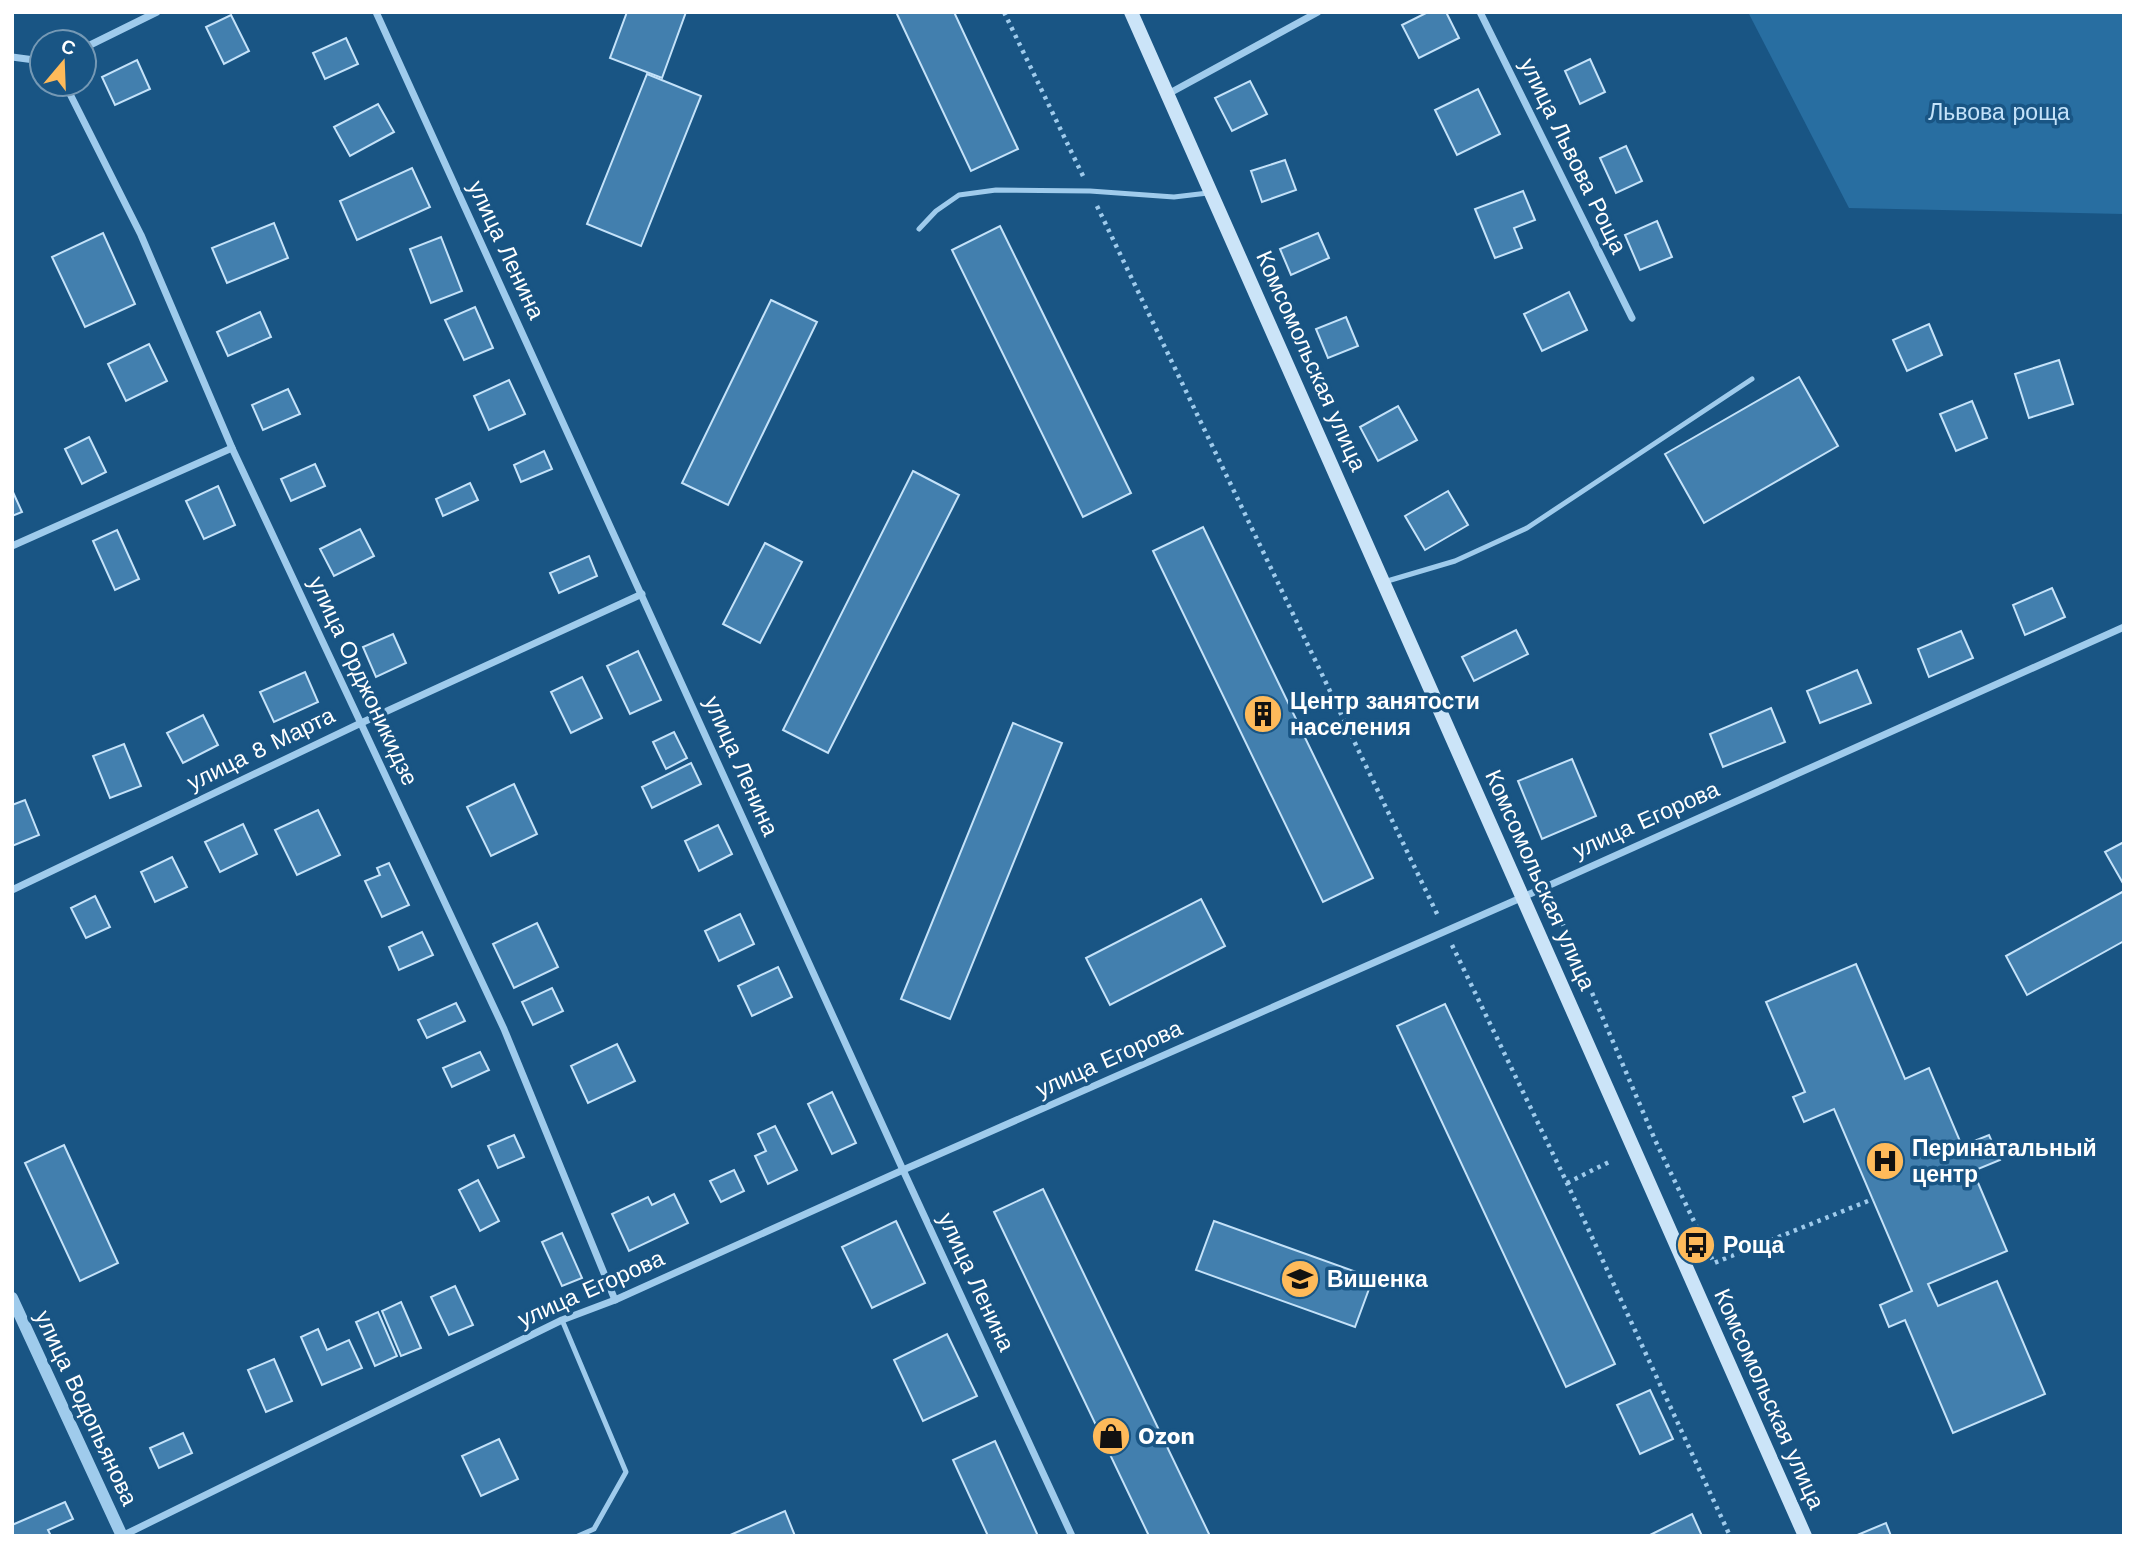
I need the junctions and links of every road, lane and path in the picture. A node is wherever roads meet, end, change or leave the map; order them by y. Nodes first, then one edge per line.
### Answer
1 (157, 12) edge
2 (376, 12) edge
3 (1004, 12) edge
4 (1131, 12) edge
5 (1318, 12) edge
6 (1480, 12) edge
7 (98, 41) edge
8 (1168, 94) junction
9 (72, 98) edge
10 (1090, 191) junction
11 (1212, 192) junction
12 (919, 229) dead end
13 (1632, 318) dead end
14 (1752, 379) dead end
15 (232, 448) junction
16 (12, 546) edge
17 (1384, 582) junction
18 (642, 594) junction
19 (2120, 628) edge
20 (361, 723) junction
21 (1547, 886) junction
22 (12, 890) edge
23 (1523, 897) junction
24 (1445, 931) junction
25 (1611, 1161) dead end
26 (903, 1170) junction
27 (1567, 1183) junction
28 (1873, 1199) dead end
29 (12, 1298) edge
30 (615, 1300) junction
31 (562, 1320) junction
32 (122, 1536) edge
33 (578, 1536) edge
34 (1072, 1536) edge
35 (1730, 1536) edge
36 (1805, 1536) edge

1 - 7 street
2 - 18 street, улица Ленина
3 - 10 path
4 - 8 main road, Комсомольская улица
5 - 8 street
6 - 13 street, улица Львова Роща
8 - 11 main road, Комсомольская улица
9 - 15 street, улица Орджоникидзе
10 - 11 lane
10 - 12 lane
10 - 24 path
11 - 17 main road, Комсомольская улица
14 - 17 lane
15 - 16 street
15 - 20 street, улица Орджоникидзе
17 - 23 main road, Комсомольская улица
18 - 20 street, улица 8 Марта
18 - 26 street, улица Ленина
19 - 21 street, улица Егорова
20 - 22 street, улица 8 Марта
20 - 30 street, улица Орджоникидзе
21 - 23 street, улица Егорова
21 - 28 path
23 - 24 street, улица Егорова
23 - 36 main road, Комсомольская улица
24 - 26 street, улица Егорова
24 - 27 path
25 - 27 path
26 - 30 street, улица Егорова
26 - 34 street, улица Ленина
27 - 35 path
29 - 32 street, улица Водопьянова
30 - 31 street, улица Егорова
31 - 32 street, улица Егорова
31 - 33 lane

